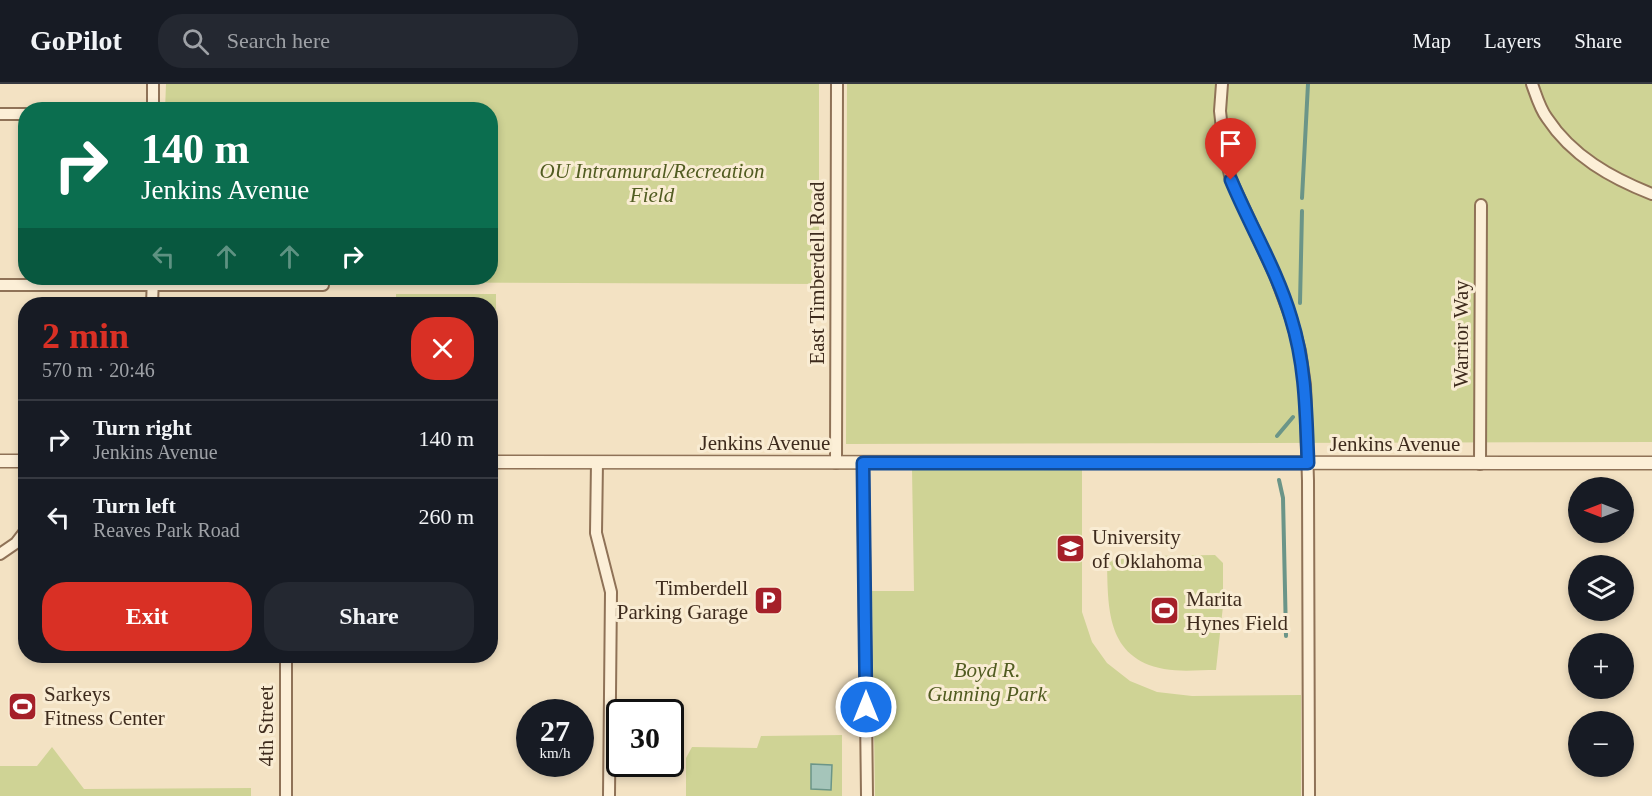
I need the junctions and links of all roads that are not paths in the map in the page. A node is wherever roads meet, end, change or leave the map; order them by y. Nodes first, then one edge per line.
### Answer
1 (153, 84) edge
2 (837, 84) edge
3 (1222, 84) edge
4 (1532, 84) edge
5 (153, 102) edge
6 (0, 114) edge
7 (18, 114) edge
8 (1652, 194) edge
9 (1481, 205) dead end
10 (0, 285) edge
11 (18, 285) edge
12 (0, 461) edge
13 (18, 461) edge
14 (498, 462) edge
15 (597, 462) junction
16 (836, 463) junction
17 (863, 463) junction
18 (1308, 463) junction
19 (1652, 463) edge
20 (1480, 464) junction
21 (18, 540) edge
22 (0, 554) edge
23 (286, 663) edge
24 (286, 796) edge
25 (609, 796) edge
26 (867, 796) edge
27 (1309, 796) edge

1 - 5 street
2 - 16 street, East Timberdell Road
3 - 18 street
4 - 8 street
6 - 7 street
9 - 20 street, Warrior Way
10 - 11 street
12 - 13 street
14 - 15 street, Jenkins Avenue
15 - 16 street, Jenkins Avenue
15 - 25 street
16 - 17 street, Jenkins Avenue
17 - 18 street, Jenkins Avenue
17 - 26 street
18 - 20 street, Jenkins Avenue
18 - 27 street
19 - 20 street, Jenkins Avenue
21 - 22 street
23 - 24 street, 4th Street

